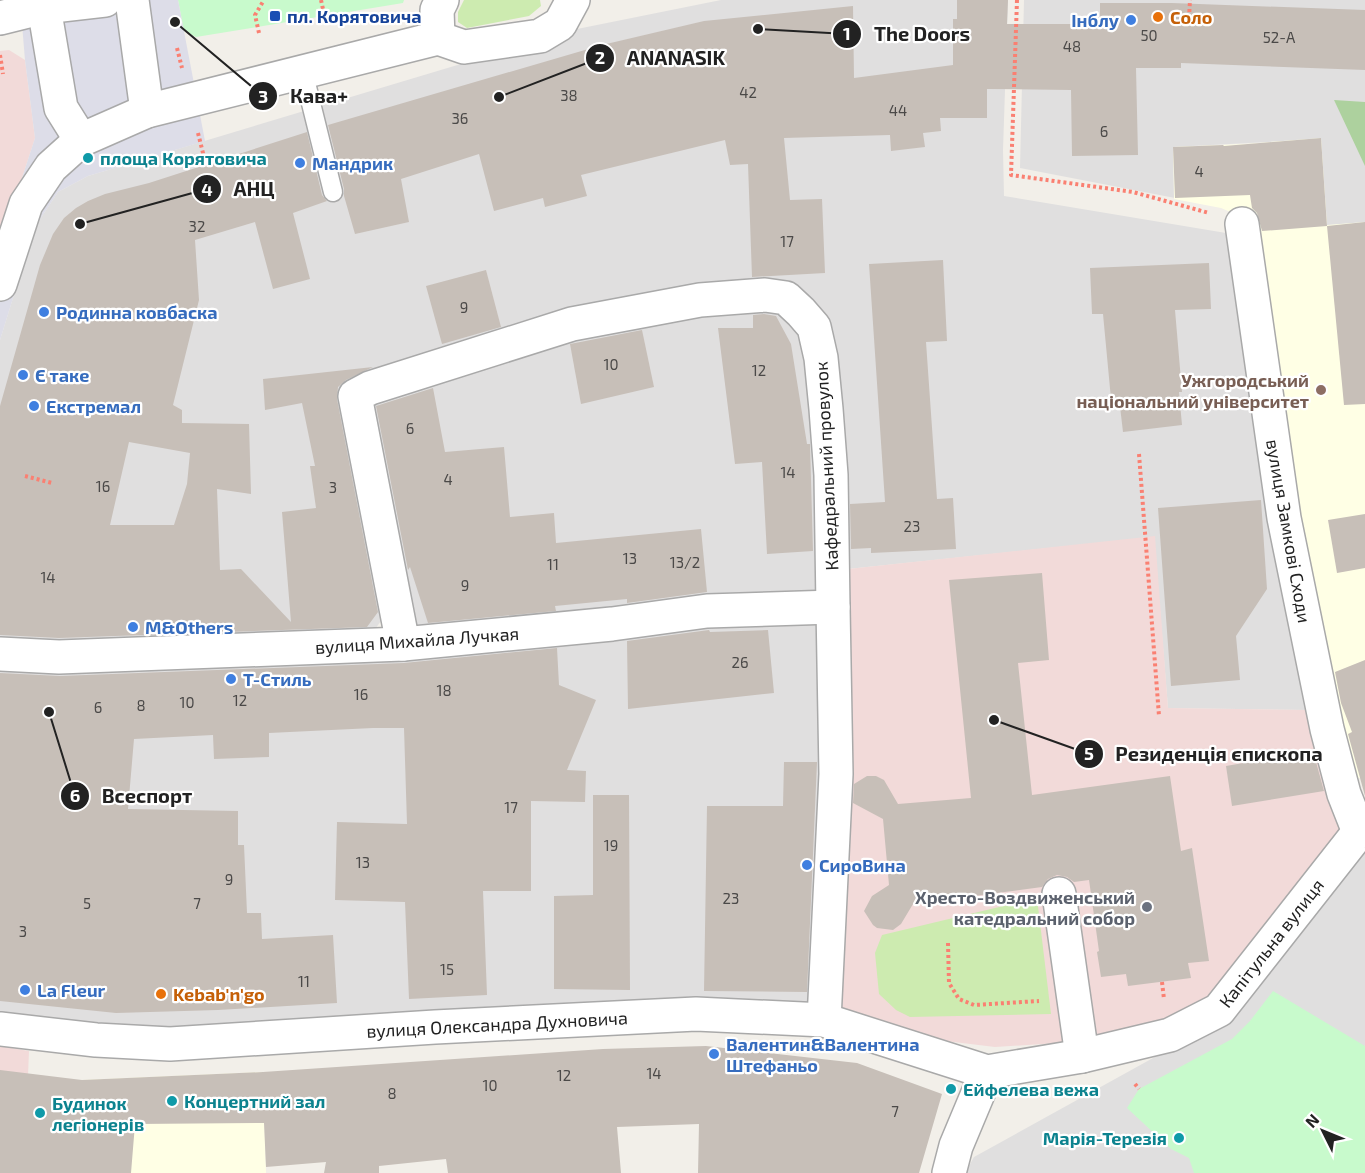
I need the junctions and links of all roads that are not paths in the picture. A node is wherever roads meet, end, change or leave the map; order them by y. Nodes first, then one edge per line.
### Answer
1 (105, 0) edge
2 (132, 0) edge
3 (442, 0) edge
4 (573, 0) edge
5 (44, 8) junction
6 (0, 18) edge
7 (438, 38) junction
8 (303, 71) junction
9 (147, 111) junction
10 (81, 140) junction
11 (333, 192) dead end
12 (1242, 224) road end
13 (0, 285) edge
14 (834, 607) junction
15 (403, 644) junction
16 (0, 654) edge
17 (1362, 831) edge
18 (1059, 894) dead end
19 (824, 1020) junction
20 (0, 1029) edge
21 (1082, 1056) junction
22 (987, 1072) junction
23 (949, 1173) edge

1 - 5 street
2 - 9 street
3 - 7 street
4 - 7 street
5 - 6 street
5 - 10 street
7 - 8 street
8 - 9 street
8 - 11 lane
9 - 10 street
10 - 13 street
12 - 17 street, вулиця Замкові Сходи
14 - 15 street, вулиця Михайла Лучкая
14 - 15 street, Кафедральний провулок
14 - 19 street, Кафедральний провулок
15 - 16 street, вулиця Михайла Лучкая
17 - 21 street, Капітульна вулиця
18 - 21 street
19 - 20 street, вулиця Олександра Духновича
19 - 22 street, вулиця Олександра Духновича
21 - 22 street, Капітульна вулиця
22 - 23 street

